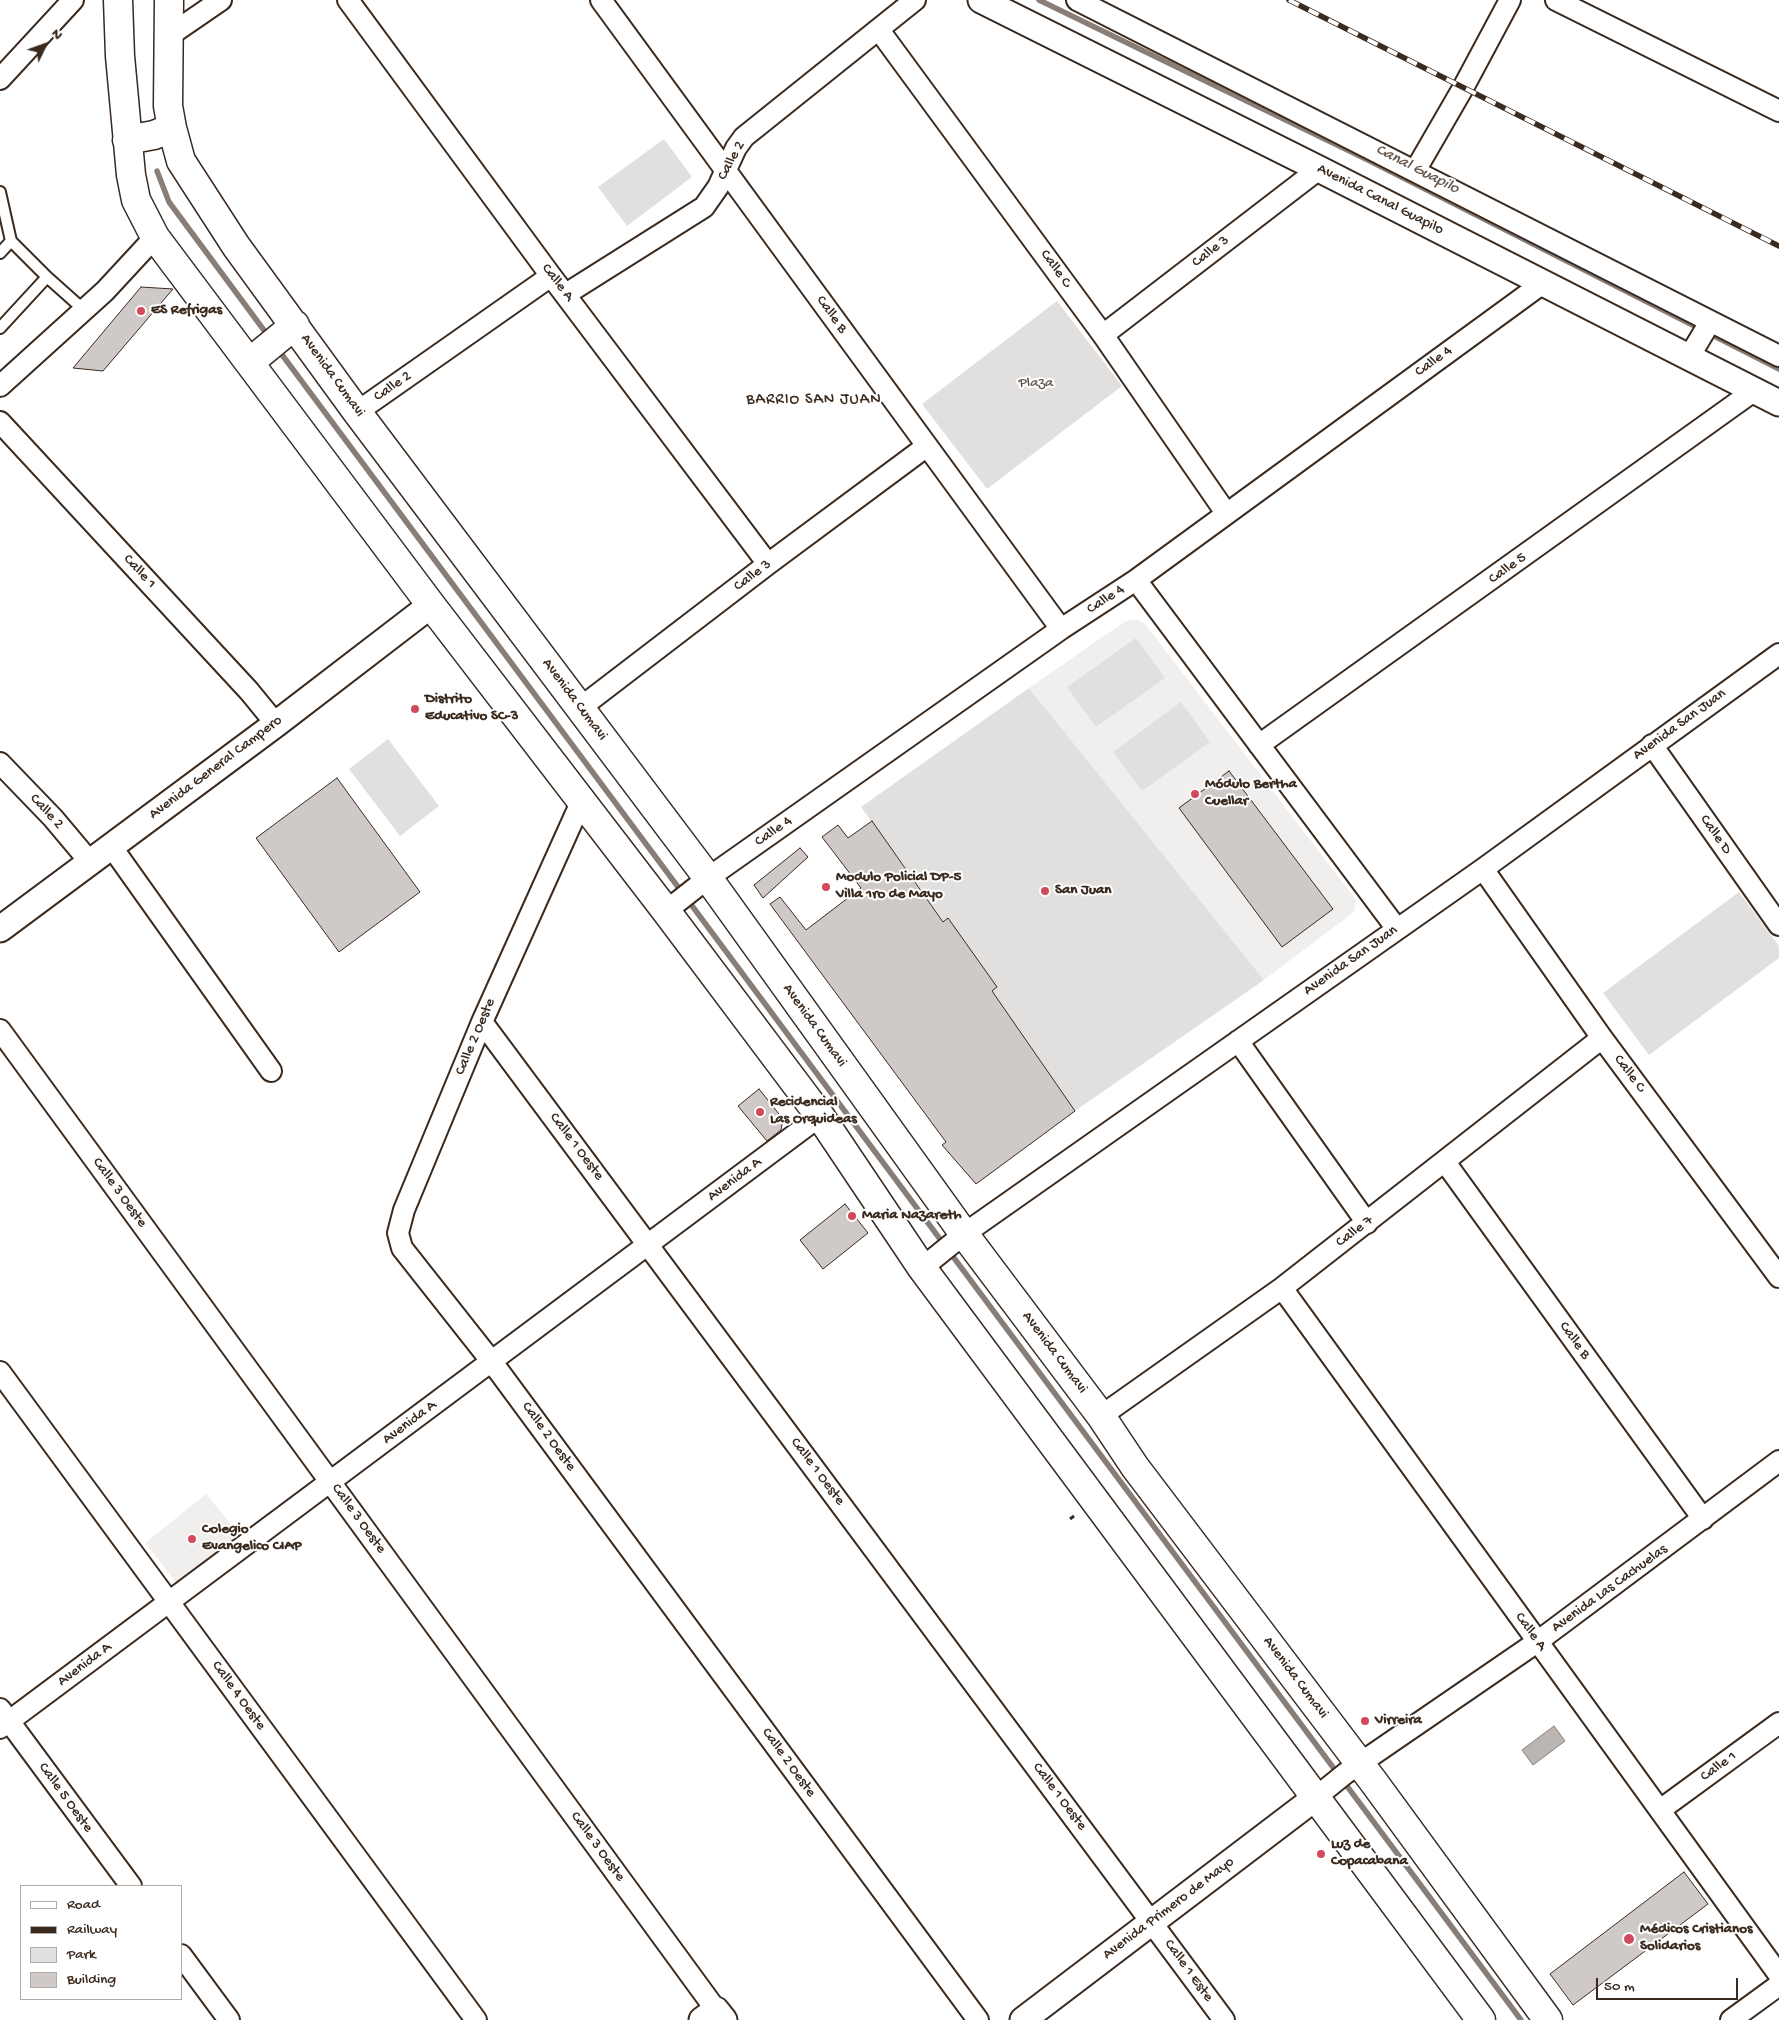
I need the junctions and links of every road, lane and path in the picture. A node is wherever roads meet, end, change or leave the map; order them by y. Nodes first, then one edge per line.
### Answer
1 (73, 0) edge
2 (118, 0) edge
3 (169, 0) edge
4 (221, 0) edge
5 (348, 0) edge
6 (601, 0) edge
7 (915, 0) edge
8 (981, 0) edge
9 (1078, 0) edge
10 (1510, 0) edge
11 (1556, 0) edge
12 (879, 30) junction
13 (170, 36) junction
14 (2, 73) edge
15 (1779, 111) edge
16 (172, 128) junction
17 (127, 140) junction
18 (1319, 169) junction
19 (1415, 170) junction
20 (725, 172) junction
21 (0, 192) edge
22 (155, 237) junction
23 (11, 241) junction
24 (0, 252) edge
25 (551, 276) junction
26 (47, 277) junction
27 (1543, 284) junction
28 (566, 294) junction
29 (84, 310) junction
30 (1708, 326) junction
31 (0, 328) edge
32 (291, 329) junction
33 (1103, 335) junction
34 (1691, 354) junction
35 (1779, 356) edge
36 (256, 357) junction
37 (0, 386) edge
38 (1755, 390) junction
39 (1779, 402) edge
40 (357, 412) junction
41 (0, 422) edge
42 (927, 446) junction
43 (1226, 513) junction
44 (768, 564) junction
45 (1136, 580) junction
46 (431, 605) junction
47 (1060, 630) junction
48 (1779, 654) edge
49 (580, 708) junction
50 (276, 724) junction
51 (1652, 745) junction
52 (1259, 746) junction
53 (0, 763) edge
54 (582, 800) junction
55 (111, 846) junction
56 (90, 862) junction
57 (1483, 869) junction
58 (702, 883) junction
59 (673, 906) junction
60 (1778, 922) edge
61 (0, 929) edge
62 (1397, 929) junction
63 (482, 1022) junction
64 (0, 1030) edge
65 (1602, 1038) junction
66 (1238, 1041) junction
67 (271, 1071) dead end
68 (820, 1116) junction
69 (1445, 1162) junction
70 (1367, 1223) junction
71 (959, 1238) junction
72 (649, 1245) junction
73 (927, 1265) junction
74 (1779, 1277) edge
75 (1282, 1288) junction
76 (492, 1362) junction
77 (0, 1372) edge
78 (1101, 1416) junction
79 (1779, 1461) edge
80 (331, 1482) junction
81 (1704, 1519) junction
82 (169, 1602) junction
83 (1537, 1642) junction
84 (3, 1720) edge
85 (1779, 1723) edge
86 (1352, 1768) junction
87 (1318, 1796) junction
88 (1660, 1810) junction
89 (129, 1885) edge
90 (1152, 1922) junction
91 (182, 1956) edge
92 (1779, 1975) edge
93 (1779, 1985) edge
94 (714, 2017) edge
95 (229, 2020) edge
96 (476, 2020) edge
97 (978, 2020) edge
98 (1022, 2020) edge
99 (1224, 2020) edge
100 (1481, 2020) edge
101 (1548, 2020) edge
102 (1731, 2020) edge

1 - 14 street
2 - 17 main road
3 - 13 main road, Avenida Cumavi
4 - 13 street
5 - 25 street, Calle A
6 - 20 street, Calle B
7 - 12 street, Calle 2
8 - 18 street, Avenida Canal Guapilo
9 - 19 street
10 - 19 street
11 - 15 street
12 - 20 street, Calle 2
12 - 33 street, Calle C
13 - 16 main road, Avenida Cumavi
16 - 17 main road
16 - 32 main road, Avenida Cumavi
17 - 22 main road
18 - 27 street, Avenida Canal Guapilo
18 - 33 street, Calle 3
19 - 30 street
20 - 28 street, Calle 2
20 - 42 street, Calle B
21 - 23 lane
22 - 29 street
22 - 36 main road
23 - 24 lane
23 - 26 lane
25 - 28 street, Calle A
25 - 40 street, Calle 2
26 - 29 lane
26 - 31 lane
27 - 34 street, Avenida Canal Guapilo
27 - 43 street, Calle 4
28 - 44 street, Calle A
29 - 37 street
30 - 34 street
30 - 35 street
32 - 36 main road
32 - 40 main road, Avenida Cumavi
33 - 43 street, Calle C
34 - 38 street, Avenida Canal Guapilo
36 - 46 main road
38 - 39 street, Avenida Canal Guapilo
38 - 52 street, Calle 5
40 - 49 main road, Avenida Cumavi
41 - 50 street, Calle 1
42 - 44 street, Calle 3
42 - 47 street, Calle B
43 - 45 street, Calle 4
44 - 49 street, Calle 3
45 - 47 street, Calle 4
45 - 52 street
46 - 50 street, Avenida General Campero
46 - 54 main road
47 - 58 street, Calle 4
48 - 51 street, Avenida San Juan
49 - 58 main road, Avenida Cumavi
50 - 55 street, Avenida General Campero
51 - 57 street, Avenida San Juan
51 - 60 street, Calle D
52 - 62 street
53 - 56 street, Calle 2
54 - 59 main road
54 - 63 street, Calle 2 Oeste
55 - 56 street, Avenida General Campero
55 - 67 street
56 - 61 street, Avenida General Campero
57 - 62 street, Avenida San Juan
57 - 65 street, Calle C
58 - 59 street, Calle 4
58 - 71 main road, Avenida Cumavi
59 - 68 main road
62 - 66 street, Avenida San Juan
63 - 72 street, Calle 1 Oeste
63 - 76 street, Calle 2 Oeste
64 - 80 street, Calle 3 Oeste
65 - 69 street, Calle 7
65 - 74 street, Calle C
66 - 70 street
66 - 71 street, Avenida San Juan
68 - 72 street, Avenida A
68 - 73 main road
69 - 70 street, Calle 7
69 - 81 street, Calle B
70 - 75 street, Calle 7
71 - 73 street, Avenida San Juan
71 - 78 main road, Avenida Cumavi
72 - 76 street, Avenida A
72 - 90 street, Calle 1 Oeste
73 - 87 main road
75 - 78 street, Calle 7
75 - 83 street, Calle A
76 - 80 street, Avenida A
76 - 97 street, Calle 2 Oeste
77 - 82 street, Calle 4 Oeste
78 - 86 main road, Avenida Cumavi
79 - 81 street, Avenida Las Cachuelas
80 - 82 street, Avenida A
80 - 94 street, Calle 3 Oeste
81 - 83 street, Avenida Las Cachuelas
82 - 84 street, Avenida A
82 - 96 street, Calle 4 Oeste
83 - 86 street, Avenida Las Cachuelas
83 - 88 street, Calle A
84 - 89 street, Calle 5 Oeste
85 - 88 street, Calle 1
86 - 87 street, Avenida Las Cachuelas
86 - 101 main road, Avenida Cumavi
87 - 90 street, Avenida Primero de Mayo
87 - 100 main road
88 - 92 street, Calle A
90 - 98 street, Avenida Primero de Mayo
90 - 99 street, Calle 1 Este
91 - 95 street
93 - 102 street

